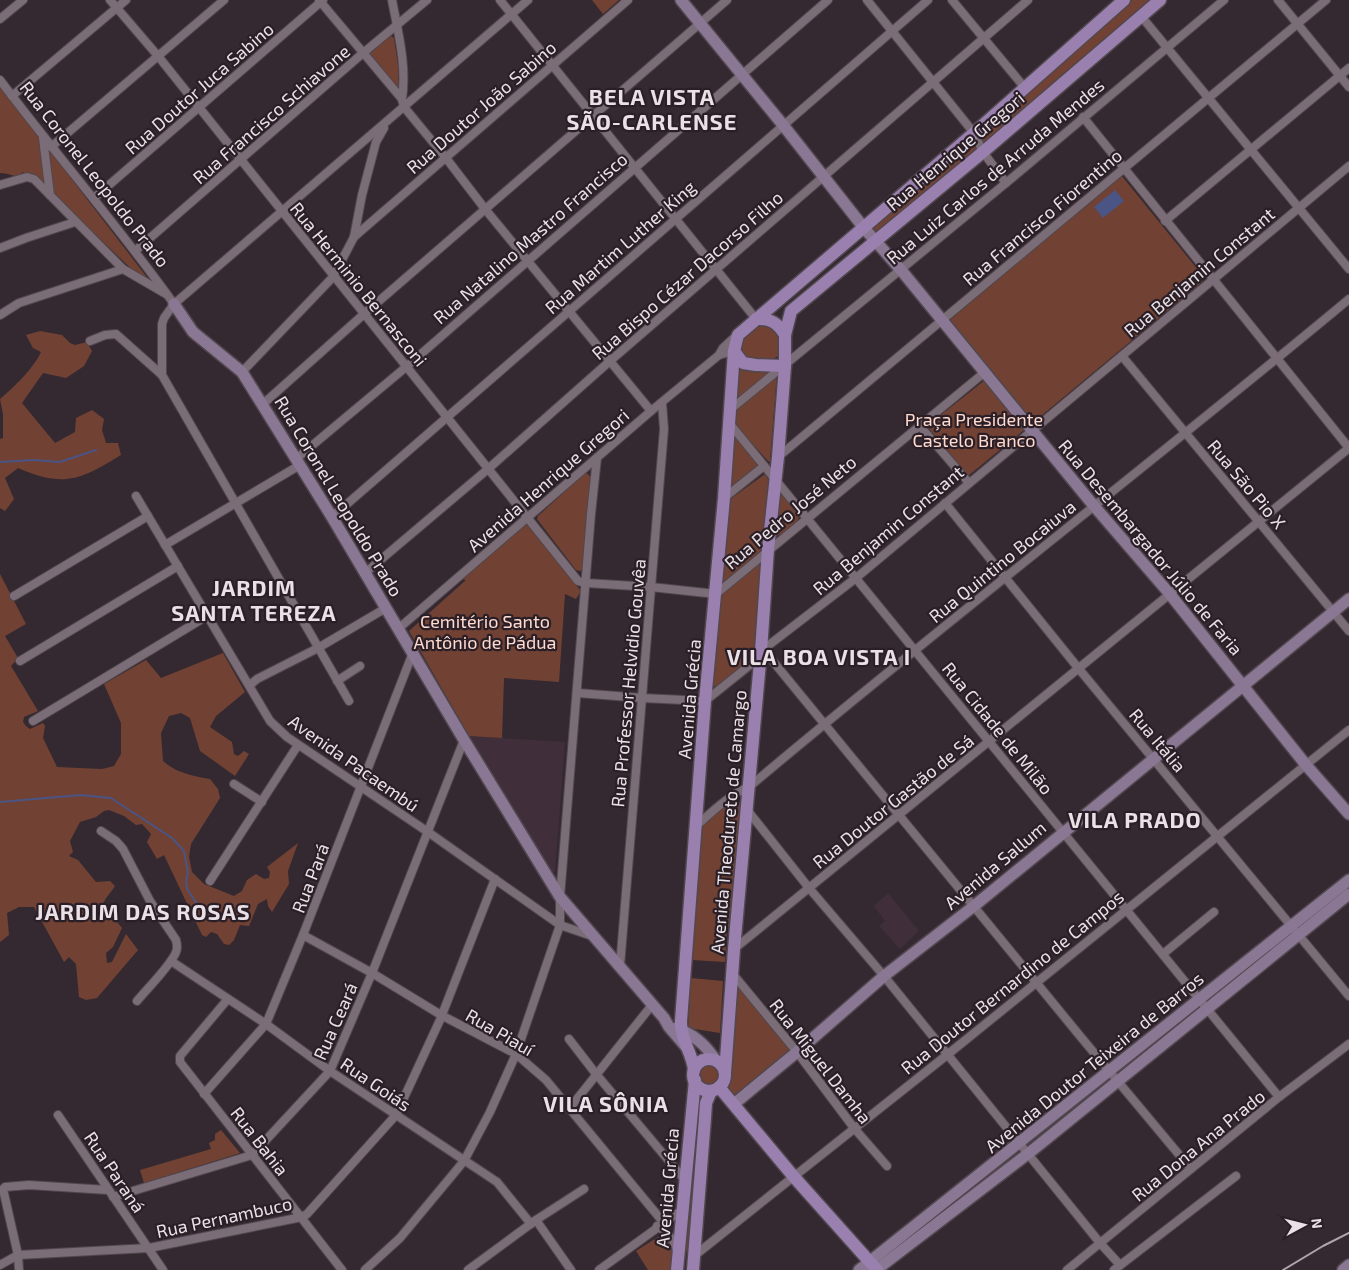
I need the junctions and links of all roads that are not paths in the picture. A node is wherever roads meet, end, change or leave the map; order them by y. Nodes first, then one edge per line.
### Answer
1 (23, 0) edge
2 (110, 0) edge
3 (126, 0) edge
4 (224, 0) edge
5 (392, 0) edge
6 (427, 0) edge
7 (500, 0) edge
8 (528, 0) edge
9 (628, 0) edge
10 (681, 0) edge
11 (727, 0) edge
12 (828, 0) edge
13 (867, 0) edge
14 (928, 0) edge
15 (952, 0) edge
16 (1028, 0) edge
17 (1124, 0) edge
18 (1224, 0) edge
19 (1278, 0) edge
20 (1326, 0) edge
21 (321, 1) edge
22 (1159, 1) edge
23 (116, 8) junction
24 (511, 14) junction
25 (1107, 15) junction
26 (1141, 16) junction
27 (0, 20) edge
28 (700, 23) junction
29 (1298, 24) junction
30 (397, 25) junction
31 (1124, 29) junction
32 (892, 31) junction
33 (983, 39) junction
34 (1167, 47) junction
35 (363, 53) junction
36 (158, 56) junction
37 (552, 66) junction
38 (1349, 68) edge
39 (741, 74) junction
40 (1340, 76) junction
41 (0, 80) edge
42 (934, 83) junction
43 (1349, 87) edge
44 (1025, 88) junction
45 (12, 96) junction
46 (1209, 98) junction
47 (403, 103) junction
48 (199, 109) junction
49 (594, 115) junction
50 (1083, 117) junction
51 (386, 123) junction
52 (784, 125) junction
53 (974, 133) junction
54 (43, 136) junction
55 (51, 147) junction
56 (1252, 150) junction
57 (983, 152) junction
58 (446, 158) junction
59 (240, 160) junction
60 (1349, 166) edge
61 (634, 167) junction
62 (1124, 169) junction
63 (824, 177) junction
64 (1006, 183) junction
65 (0, 185) edge
66 (50, 195) junction
67 (94, 198) junction
68 (1300, 208) junction
69 (485, 209) junction
70 (281, 212) junction
71 (676, 218) junction
72 (1165, 221) junction
73 (75, 222) junction
74 (864, 228) junction
75 (354, 238) junction
76 (876, 240) junction
77 (0, 248) edge
78 (135, 252) junction
79 (528, 260) junction
80 (123, 268) junction
81 (717, 269) junction
82 (1349, 269) edge
83 (901, 270) junction
84 (333, 277) junction
85 (1213, 279) junction
86 (1349, 299) edge
87 (171, 300) junction
88 (568, 312) junction
89 (364, 314) junction
90 (0, 315) edge
91 (756, 319) junction
92 (942, 319) junction
93 (738, 334) junction
94 (785, 335) junction
95 (90, 341) dead end
96 (734, 350) junction
97 (719, 355) junction
98 (1122, 356) junction
99 (1276, 359) junction
100 (610, 361) junction
101 (785, 366) junction
102 (406, 367) junction
103 (242, 372) junction
104 (985, 372) junction
105 (162, 375) junction
106 (662, 402) junction
107 (263, 404) junction
108 (731, 409) junction
109 (651, 411) junction
110 (447, 417) junction
111 (730, 424) junction
112 (919, 425) junction
113 (1033, 431) junction
114 (1186, 433) junction
115 (1349, 448) edge
116 (598, 458) junction
117 (778, 458) junction
118 (298, 462) junction
119 (764, 466) junction
120 (488, 469) junction
121 (774, 478) junction
122 (968, 483) junction
123 (136, 496) dead end
124 (724, 498) junction
125 (945, 503) junction
126 (236, 504) junction
127 (1094, 506) junction
128 (148, 516) junction
129 (332, 517) junction
130 (528, 517) junction
131 (806, 517) junction
132 (1259, 521) junction
133 (165, 546) junction
134 (768, 549) junction
135 (178, 566) junction
136 (365, 573) junction
137 (1006, 577) junction
138 (856, 578) junction
139 (586, 583) junction
140 (651, 587) junction
141 (1169, 593) junction
142 (716, 594) junction
143 (14, 596) dead end
144 (1349, 599) edge
145 (386, 608) junction
146 (1334, 612) junction
147 (207, 616) junction
148 (398, 629) junction
149 (1349, 631) edge
150 (318, 648) junction
151 (761, 651) junction
152 (916, 651) junction
153 (412, 655) junction
154 (20, 661) dead end
155 (360, 666) dead end
156 (1079, 669) junction
157 (337, 681) junction
158 (250, 685) junction
159 (1243, 687) junction
160 (578, 692) junction
161 (642, 698) junction
162 (349, 701) dead end
163 (705, 701) junction
164 (33, 721) dead end
165 (824, 724) junction
166 (1349, 730) edge
167 (464, 740) junction
168 (989, 741) junction
169 (298, 746) junction
170 (1154, 758) junction
171 (1306, 765) junction
172 (234, 784) dead end
173 (361, 787) junction
174 (749, 787) junction
175 (262, 802) junction
176 (748, 812) junction
177 (1349, 814) edge
178 (899, 815) junction
179 (696, 826) junction
180 (101, 831) dead end
181 (428, 832) junction
182 (1064, 832) junction
183 (1217, 837) junction
184 (495, 879) junction
185 (1349, 880) edge
186 (210, 881) dead end
187 (809, 888) junction
188 (1349, 894) edge
189 (560, 897) junction
190 (974, 906) junction
191 (1126, 909) junction
192 (1214, 912) dead end
193 (560, 925) junction
194 (1295, 931) junction
195 (304, 935) junction
196 (592, 936) junction
197 (734, 949) junction
198 (1163, 954) junction
199 (171, 961) junction
200 (620, 966) junction
201 (372, 973) junction
202 (732, 973) junction
203 (884, 976) junction
204 (1036, 982) junction
205 (1349, 996) edge
206 (227, 1000) junction
207 (137, 1001) dead end
208 (1204, 1004) junction
209 (652, 1005) junction
210 (441, 1015) junction
211 (266, 1024) junction
212 (675, 1028) junction
213 (569, 1039) dead end
214 (1349, 1044) edge
215 (797, 1052) junction
216 (516, 1054) junction
217 (947, 1055) junction
218 (716, 1061) junction
219 (330, 1071) junction
220 (1109, 1072) junction
221 (725, 1073) junction
222 (596, 1074) junction
223 (694, 1075) junction
224 (1117, 1081) junction
225 (715, 1089) junction
226 (204, 1094) junction
227 (1279, 1098) junction
228 (734, 1104) junction
229 (569, 1108) junction
230 (58, 1115) dead end
231 (396, 1115) junction
232 (690, 1128) junction
233 (854, 1128) junction
234 (704, 1129) junction
235 (1020, 1144) junction
236 (1029, 1154) junction
237 (252, 1155) junction
238 (464, 1161) junction
239 (887, 1166) dead end
240 (1190, 1169) junction
241 (1236, 1176) dead end
242 (794, 1177) junction
243 (685, 1180) junction
244 (584, 1189) dead end
245 (108, 1190) junction
246 (113, 1197) junction
247 (682, 1210) junction
248 (302, 1217) junction
249 (533, 1222) junction
250 (660, 1224) junction
251 (679, 1239) junction
252 (696, 1240) junction
253 (1100, 1243) junction
254 (149, 1248) junction
255 (678, 1254) junction
256 (18, 1255) junction
257 (694, 1256) junction
258 (0, 1265) edge
259 (1349, 1265) edge
260 (871, 1268) edge
261 (1117, 1268) edge
262 (19, 1270) edge
263 (163, 1270) edge
264 (342, 1270) edge
265 (365, 1270) edge
266 (468, 1270) edge
267 (571, 1270) edge
268 (599, 1270) edge
269 (677, 1270) edge
270 (693, 1270) edge
271 (1067, 1270) edge
272 (1343, 1270) edge

1 - 27 street
2 - 23 street, Rua Herminio Bernasconi
3 - 23 street
4 - 36 street
5 - 30 street
6 - 30 street, Rua Francisco Schiavone
7 - 24 street
8 - 24 street
9 - 37 street, Rua Doutor João Sabino
10 - 28 street, Rua Desembargador Júlio de Faria
11 - 28 street
12 - 39 street, Rua Natalino Mastro Francisco
13 - 32 street
14 - 32 street, Rua Martim Luther King
15 - 33 street
16 - 33 street, Rua Bispo Cézar Dacorso Filho
17 - 25 main road, Rua Henrique Gregori
18 - 34 street, Rua Luiz Carlos de Arruda Mendes
19 - 29 street
20 - 29 street, Rua Francisco Fiorentino
21 - 35 street
21 - 48 street, Rua Doutor Juca Sabino
22 - 26 main road, Rua Henrique Gregori
23 - 36 street, Rua Herminio Bernasconi
23 - 45 street
24 - 37 street
24 - 47 street
25 - 31 main road
25 - 44 main road, Rua Henrique Gregori
26 - 31 main road, Rua Henrique Gregori
26 - 34 street
28 - 39 street, Rua Desembargador Júlio de Faria
28 - 49 street
29 - 40 street
29 - 46 street, Rua Francisco Fiorentino
30 - 35 street, Rua Francisco Schiavone
30 - 47 street
31 - 57 main road, Rua Henrique Gregori
32 - 42 street
32 - 52 street, Rua Martim Luther King
33 - 42 street, Rua Bispo Cézar Dacorso Filho
33 - 44 street
34 - 46 street
34 - 50 street, Rua Luiz Carlos de Arruda Mendes
35 - 47 street
35 - 59 street, Rua Francisco Schiavone
36 - 48 street, Rua Herminio Bernasconi
36 - 55 street
37 - 49 street
37 - 58 street, Rua Doutor João Sabino
38 - 40 street
39 - 52 street, Rua Desembargador Júlio de Faria
39 - 61 street, Rua Natalino Mastro Francisco
40 - 43 street
40 - 56 street
41 - 45 street, Rua Coronel Leopoldo Prado
42 - 53 street
42 - 63 street, Rua Bispo Cézar Dacorso Filho
44 - 53 main road, Rua Henrique Gregori
45 - 54 street, Rua Coronel Leopoldo Prado
46 - 56 street
46 - 62 street, Rua Francisco Fiorentino
47 - 51 street
47 - 58 street
48 - 59 street, Rua Herminio Bernasconi
48 - 67 street, Rua Doutor Juca Sabino
49 - 61 street
49 - 69 street
50 - 62 street
50 - 64 street, Rua Luiz Carlos de Arruda Mendes
51 - 70 street
51 - 75 street
52 - 63 street, Rua Desembargador Júlio de Faria
52 - 71 street, Rua Martim Luther King
53 - 57 street
53 - 74 main road, Rua Henrique Gregori
54 - 55 street, Rua Coronel Leopoldo Prado
54 - 66 street
55 - 67 street, Rua Coronel Leopoldo Prado
56 - 68 street
56 - 72 street
57 - 64 street
57 - 76 main road, Rua Henrique Gregori
58 - 69 street
58 - 75 street, Rua Doutor João Sabino
59 - 70 street, Rua Herminio Bernasconi
59 - 78 street, Rua Francisco Schiavone
60 - 68 street, Rua Benjamin Constant
61 - 71 street
61 - 79 street, Rua Natalino Mastro Francisco
62 - 72 street
62 - 92 street, Rua Francisco Fiorentino
63 - 74 street, Rua Desembargador Júlio de Faria
63 - 81 street, Rua Bispo Cézar Dacorso Filho
64 - 83 street, Rua Luiz Carlos de Arruda Mendes
65 - 66 street
66 - 73 street
67 - 78 street, Rua Coronel Leopoldo Prado
68 - 82 street
68 - 85 street, Rua Benjamin Constant
69 - 79 street
69 - 89 street
70 - 84 street, Rua Herminio Bernasconi
70 - 87 street
71 - 81 street
71 - 88 street, Rua Martim Luther King
72 - 85 street
73 - 77 street
73 - 80 street
74 - 76 street, Rua Desembargador Júlio de Faria
74 - 91 main road, Rua Henrique Gregori
75 - 84 street
76 - 83 street, Rua Desembargador Júlio de Faria
76 - 94 main road, Rua Henrique Gregori
78 - 87 street, Rua Coronel Leopoldo Prado
79 - 88 street
79 - 102 street, Rua Natalino Mastro Francisco
80 - 87 street
80 - 90 street
81 - 91 street
81 - 100 street, Rua Bispo Cézar Dacorso Filho
83 - 92 street, Rua Desembargador Júlio de Faria
83 - 101 street, Rua Luiz Carlos de Arruda Mendes
84 - 89 street, Rua Herminio Bernasconi
84 - 103 street
85 - 98 street, Rua Benjamin Constant
85 - 99 street
86 - 99 street, Rua Quintino Bocaiuva
87 - 103 street, Rua Coronel Leopoldo Prado
87 - 105 street
88 - 100 street
88 - 110 street, Rua Martim Luther King
89 - 102 street, Rua Herminio Bernasconi
89 - 107 street
91 - 93 main road
91 - 94 main road
92 - 104 street, Rua Desembargador Júlio de Faria
92 - 117 street, Rua Francisco Fiorentino
93 - 96 main road
93 - 97 street
94 - 101 main road
95 - 105 street
96 - 97 street
96 - 101 main road
96 - 108 main road, Avenida Grécia
97 - 106 street, Avenida Henrique Gregori
98 - 113 street, Rua Benjamin Constant
98 - 114 street, Rua São Pio X
99 - 114 street, Rua Quintino Bocaiuva
99 - 115 street
100 - 109 street
100 - 120 street, Rua Bispo Cézar Dacorso Filho
101 - 108 street, Rua Luiz Carlos de Arruda Mendes
101 - 117 main road, Avenida Theodureto de Camargo
102 - 110 street, Rua Herminio Bernasconi
102 - 118 street, Rua Natalino Mastro Francisco
103 - 107 street, Rua Coronel Leopoldo Prado
104 - 112 street, Rua Pedro José Neto
104 - 113 street, Rua Desembargador Júlio de Faria
105 - 126 street
106 - 109 street, Avenida Henrique Gregori
106 - 140 street, Rua Professor Helvidio Gouvêa
107 - 118 street, Rua Coronel Leopoldo Prado
108 - 111 main road, Avenida Grécia
109 - 116 street, Avenida Henrique Gregori
110 - 120 street, Rua Herminio Bernasconi
110 - 129 street, Rua Martim Luther King
111 - 119 street, Rua Cidade de Milão
111 - 124 main road, Avenida Grécia
112 - 122 street
112 - 131 street, Rua Pedro José Neto
113 - 122 street, Rua Benjamin Constant
113 - 127 street, Rua Desembargador Júlio de Faria
114 - 127 street, Rua Quintino Bocaiuva
114 - 132 street, Rua São Pio X
115 - 132 street, Rua Doutor Gastão de Sá
116 - 130 street, Avenida Henrique Gregori
116 - 139 street
117 - 121 main road, Avenida Theodureto de Camargo
118 - 126 street, Rua Natalino Mastro Francisco
118 - 129 street, Rua Coronel Leopoldo Prado
119 - 121 street, Rua Cidade de Milão
119 - 124 street
120 - 130 street, Rua Herminio Bernasconi
120 - 136 street, Rua Bispo Cézar Dacorso Filho
121 - 131 street, Rua Cidade de Milão
121 - 134 main road, Avenida Theodureto de Camargo
122 - 125 street, Rua Benjamin Constant
123 - 128 street, Avenida Pacaembú
124 - 142 main road, Avenida Grécia
125 - 137 street, Rua Itália
125 - 138 street, Rua Benjamin Constant
126 - 133 street, Rua Natalino Mastro Francisco
126 - 150 street
127 - 137 street, Rua Quintino Bocaiuva
127 - 141 street, Rua Desembargador Júlio de Faria
128 - 133 street, Avenida Pacaembú
128 - 143 street
129 - 136 street, Rua Coronel Leopoldo Prado
130 - 139 street, Rua Herminio Bernasconi
130 - 148 street, Avenida Henrique Gregori
131 - 134 street, Rua Pedro José Neto
131 - 138 street, Rua Cidade de Milão
132 - 141 street, Rua Doutor Gastão de Sá
132 - 146 street, Rua São Pio X
133 - 135 street, Avenida Pacaembú
134 - 142 street, Rua Pedro José Neto
134 - 151 main road, Avenida Theodureto de Camargo
135 - 147 street, Avenida Pacaembú
135 - 154 street
136 - 145 street, Rua Coronel Leopoldo Prado
137 - 152 street, Rua Quintino Bocaiuva
137 - 156 street, Rua Itália
138 - 151 street, Rua Benjamin Constant
138 - 152 street, Rua Cidade de Milão
139 - 140 street
139 - 160 street
140 - 142 street
140 - 161 street, Rua Professor Helvidio Gouvêa
141 - 156 street, Rua Doutor Gastão de Sá
141 - 159 street, Rua Desembargador Júlio de Faria
142 - 163 main road, Avenida Grécia
144 - 146 street, Avenida Sallum
145 - 148 street, Rua Coronel Leopoldo Prado
145 - 150 street
146 - 149 street, Rua São Pio X
146 - 159 street, Avenida Sallum
147 - 158 street, Avenida Pacaembú
147 - 164 street
148 - 153 street, Rua Coronel Leopoldo Prado
150 - 157 street
150 - 158 street
151 - 163 street, Rua Benjamin Constant
151 - 165 street
151 - 174 main road, Avenida Theodureto de Camargo
152 - 165 street, Rua Quintino Bocaiuva
152 - 168 street, Rua Cidade de Milão
153 - 167 street, Rua Coronel Leopoldo Prado
153 - 173 street, Rua Pará
155 - 157 street
156 - 168 street, Rua Doutor Gastão de Sá
156 - 170 street, Rua Itália
157 - 162 street
158 - 169 street, Avenida Pacaembú
159 - 170 street, Avenida Sallum
159 - 171 street, Rua Desembargador Júlio de Faria
160 - 161 street
160 - 189 street
161 - 163 street
161 - 200 street, Rua Professor Helvidio Gouvêa
163 - 179 main road, Avenida Grécia
165 - 174 street, Rua Quintino Bocaiuva
165 - 178 street
166 - 171 street, Rua Doutor Bernardino de Campos
167 - 181 street, Rua Ceará
167 - 189 street, Rua Coronel Leopoldo Prado
168 - 178 street, Rua Doutor Gastão de Sá
168 - 182 street, Rua Cidade de Milão
169 - 173 street, Avenida Pacaembú
169 - 175 street
170 - 182 street, Avenida Sallum
170 - 183 street, Rua Itália
171 - 177 street, Rua Desembargador Júlio de Faria
171 - 183 street, Rua Doutor Bernardino de Campos
172 - 175 street
173 - 181 street, Avenida Pacaembú
173 - 195 street, Rua Pará
174 - 176 main road, Avenida Theodureto de Camargo
174 - 179 street, Rua Quintino Bocaiuva
175 - 186 street
176 - 187 street
176 - 197 main road, Avenida Theodureto de Camargo
178 - 187 street, Rua Doutor Gastão de Sá
178 - 190 street
179 - 212 main road, Avenida Grécia
180 - 199 street
181 - 184 street, Avenida Pacaembú
181 - 201 street, Rua Ceará
182 - 190 street, Avenida Sallum
182 - 191 street, Rua Cidade de Milão
183 - 191 street, Rua Doutor Bernardino de Campos
183 - 194 street, Rua Itália
184 - 193 street, Avenida Pacaembú
184 - 210 street, Rua Pernambuco
185 - 194 street, Avenida Doutor Teixeira de Barros
187 - 197 street, Rua Doutor Gastão de Sá
187 - 203 street
188 - 194 street, Avenida Doutor Teixeira de Barros
189 - 193 street
189 - 196 street, Rua Coronel Leopoldo Prado
190 - 203 street, Avenida Sallum
190 - 204 street
191 - 198 street, Rua Cidade de Milão
191 - 204 street, Rua Doutor Bernardino de Campos
192 - 198 street
193 - 196 street, Avenida Pacaembú
193 - 216 street
194 - 205 street, Rua Itália
194 - 208 street, Avenida Doutor Teixeira de Barros
195 - 201 street, Rua Piauí
195 - 211 street, Rua Pará
196 - 200 street, Rua Coronel Leopoldo Prado
197 - 202 main road, Avenida Theodureto de Camargo
198 - 208 street, Rua Cidade de Milão
199 - 206 street, Rua Goiás
199 - 207 street
200 - 209 street, Rua Coronel Leopoldo Prado
201 - 210 street, Rua Piauí
201 - 219 street, Rua Ceará
202 - 215 street, Rua Miguel Damha
202 - 221 main road, Avenida Theodureto de Camargo
203 - 215 street, Avenida Sallum
203 - 217 street
204 - 217 street, Rua Doutor Bernardino de Campos
204 - 220 street
206 - 211 street, Rua Goiás
206 - 226 street, Rua Bahia
208 - 220 street, Avenida Doutor Teixeira de Barros
208 - 224 street, Avenida Doutor Teixeira de Barros
208 - 227 street, Rua Cidade de Milão
209 - 212 street, Rua Coronel Leopoldo Prado
209 - 222 street
210 - 216 street, Rua Piauí
210 - 231 street, Rua Pernambuco
211 - 219 street, Rua Goiás
211 - 226 street, Rua Pará
212 - 218 street, Rua Coronel Leopoldo Prado
212 - 223 main road, Avenida Grécia
213 - 222 street
214 - 227 street, Rua Dona Ana Prado
215 - 228 street, Avenida Sallum
215 - 233 street, Rua Miguel Damha
216 - 229 street, Rua Piauí
216 - 238 street
217 - 233 street, Rua Doutor Bernardino de Campos
217 - 235 street
218 - 221 main road
218 - 223 main road
219 - 231 street, Rua Goiás
219 - 237 street, Rua Ceará
220 - 224 street
220 - 235 street, Avenida Doutor Teixeira de Barros
221 - 225 main road
222 - 229 street
222 - 243 street
223 - 225 main road
223 - 232 main road, Avenida Grécia
224 - 236 street, Avenida Doutor Teixeira de Barros
224 - 240 street
225 - 228 main road
225 - 234 main road, Avenida Grécia
226 - 237 street, Rua Bahia
227 - 240 street, Rua Dona Ana Prado
228 - 242 main road
229 - 250 street, Rua Piauí
230 - 245 street, Rua Paraná
231 - 238 street, Rua Goiás
231 - 248 street, Rua Pernambuco
232 - 234 main road
232 - 243 main road, Avenida Grécia
233 - 239 street, Rua Miguel Damha
233 - 242 street, Rua Doutor Bernardino de Campos
234 - 252 main road, Avenida Grécia
235 - 236 street
235 - 260 street, Avenida Doutor Teixeira de Barros
236 - 253 street
236 - 260 street, Avenida Doutor Teixeira de Barros
237 - 246 street
237 - 248 street, Rua Bahia
238 - 249 street, Rua Goiás
238 - 265 street
240 - 253 street, Rua Dona Ana Prado
241 - 261 street
242 - 257 street, Rua Doutor Bernardino de Campos
242 - 260 main road
243 - 247 main road, Avenida Grécia
244 - 249 street
245 - 246 street, Rua Paraná
245 - 256 street
246 - 254 street, Rua Paraná
247 - 250 street
247 - 251 main road, Avenida Grécia
248 - 254 street, Rua Pernambuco
248 - 264 street, Rua Bahia
249 - 266 street
249 - 267 street, Rua Goiás
250 - 255 street, Rua Piauí
250 - 268 street
251 - 252 main road
251 - 255 main road, Avenida Grécia
252 - 257 main road, Avenida Grécia
253 - 261 street
253 - 271 street, Rua Dona Ana Prado
254 - 256 street, Rua Pernambuco
254 - 263 street, Rua Paraná
255 - 257 main road
255 - 269 main road, Avenida Grécia
256 - 258 street, Rua Pernambuco
256 - 262 street
257 - 270 main road, Avenida Grécia
259 - 272 street

